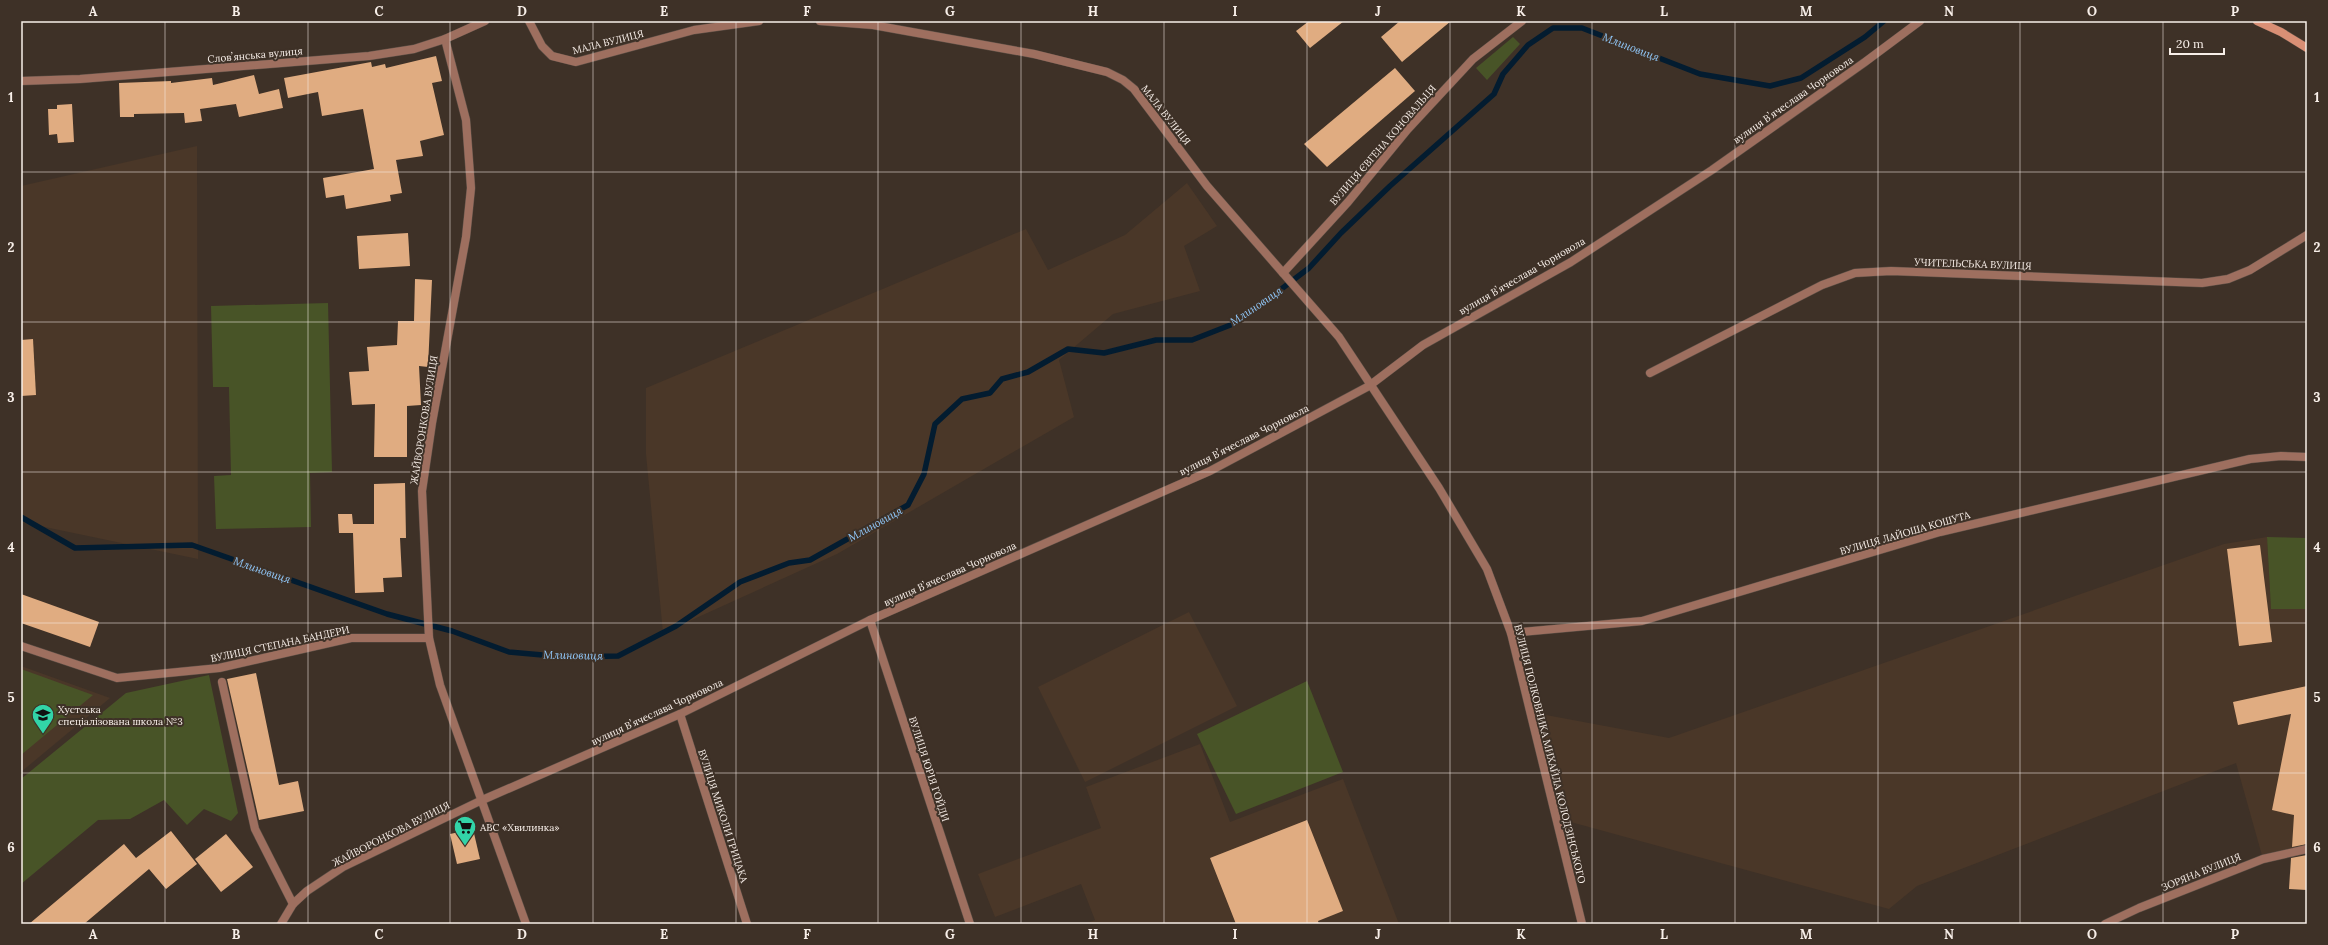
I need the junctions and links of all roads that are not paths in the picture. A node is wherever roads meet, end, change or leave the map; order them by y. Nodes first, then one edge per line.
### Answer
1 (485, 21) edge
2 (529, 21) edge
3 (759, 21) edge
4 (820, 21) edge
5 (1522, 21) edge
6 (1920, 21) edge
7 (2257, 21) edge
8 (446, 39) junction
9 (2307, 48) edge
10 (21, 81) edge
11 (2307, 235) edge
12 (1283, 273) junction
13 (1650, 373) dead end
14 (1369, 386) junction
15 (2307, 456) edge
16 (870, 620) junction
17 (1510, 633) junction
18 (429, 638) junction
19 (21, 646) edge
20 (222, 682) dead end
21 (680, 714) junction
22 (480, 801) junction
23 (2307, 849) edge
24 (293, 904) junction
25 (281, 924) edge
26 (526, 924) edge
27 (747, 924) edge
28 (970, 924) edge
29 (1582, 924) edge
30 (2105, 924) edge

1 - 8 street, Словʼянська вулиця
2 - 3 street, МАЛА ВУЛИЦЯ
4 - 12 street, МАЛА ВУЛИЦЯ
5 - 12 street, ВУЛИЦЯ ЄВГЕНА КОНОВАЛЬЦЯ
6 - 14 street, вулиця Вʼячеслава Чорновола
7 - 9 main road
8 - 10 street, Словʼянська вулиця
8 - 18 street, ЖАЙВОРОНКОВА ВУЛИЦЯ
11 - 13 street, УЧИТЕЛЬСЬКА ВУЛИЦЯ
12 - 14 street, МАЛА ВУЛИЦЯ
14 - 16 street, вулиця Вʼячеслава Чорновола
14 - 17 street, ВУЛИЦЯ ПОЛКОВНИКА МИХАЙЛА КОЛОДЗІНСЬКОГО
15 - 17 street, ВУЛИЦЯ ЛАЙОША КОШУТА
16 - 21 street, вулиця Вʼячеслава Чорновола
16 - 28 street, ВУЛИЦЯ ЮРІЯ ГОЙДИ
17 - 29 street, ВУЛИЦЯ ПОЛКОВНИКА МИХАЙЛА КОЛОДЗІНСЬКОГО
18 - 19 street, ВУЛИЦЯ СТЕПАНА БАНДЕРИ
18 - 22 street, ЖАЙВОРОНКОВА ВУЛИЦЯ
20 - 24 street
21 - 22 street, вулиця Вʼячеслава Чорновола
21 - 27 street, ВУЛИЦЯ МИКОЛИ ГРИЦАКА
22 - 24 street, ЖАЙВОРОНКОВА ВУЛИЦЯ
22 - 26 street, ЖАЙВОРОНКОВА ВУЛИЦЯ
23 - 30 street, ЗОРЯНА ВУЛИЦЯ
24 - 25 street, ЖАЙВОРОНКОВА ВУЛИЦЯ

